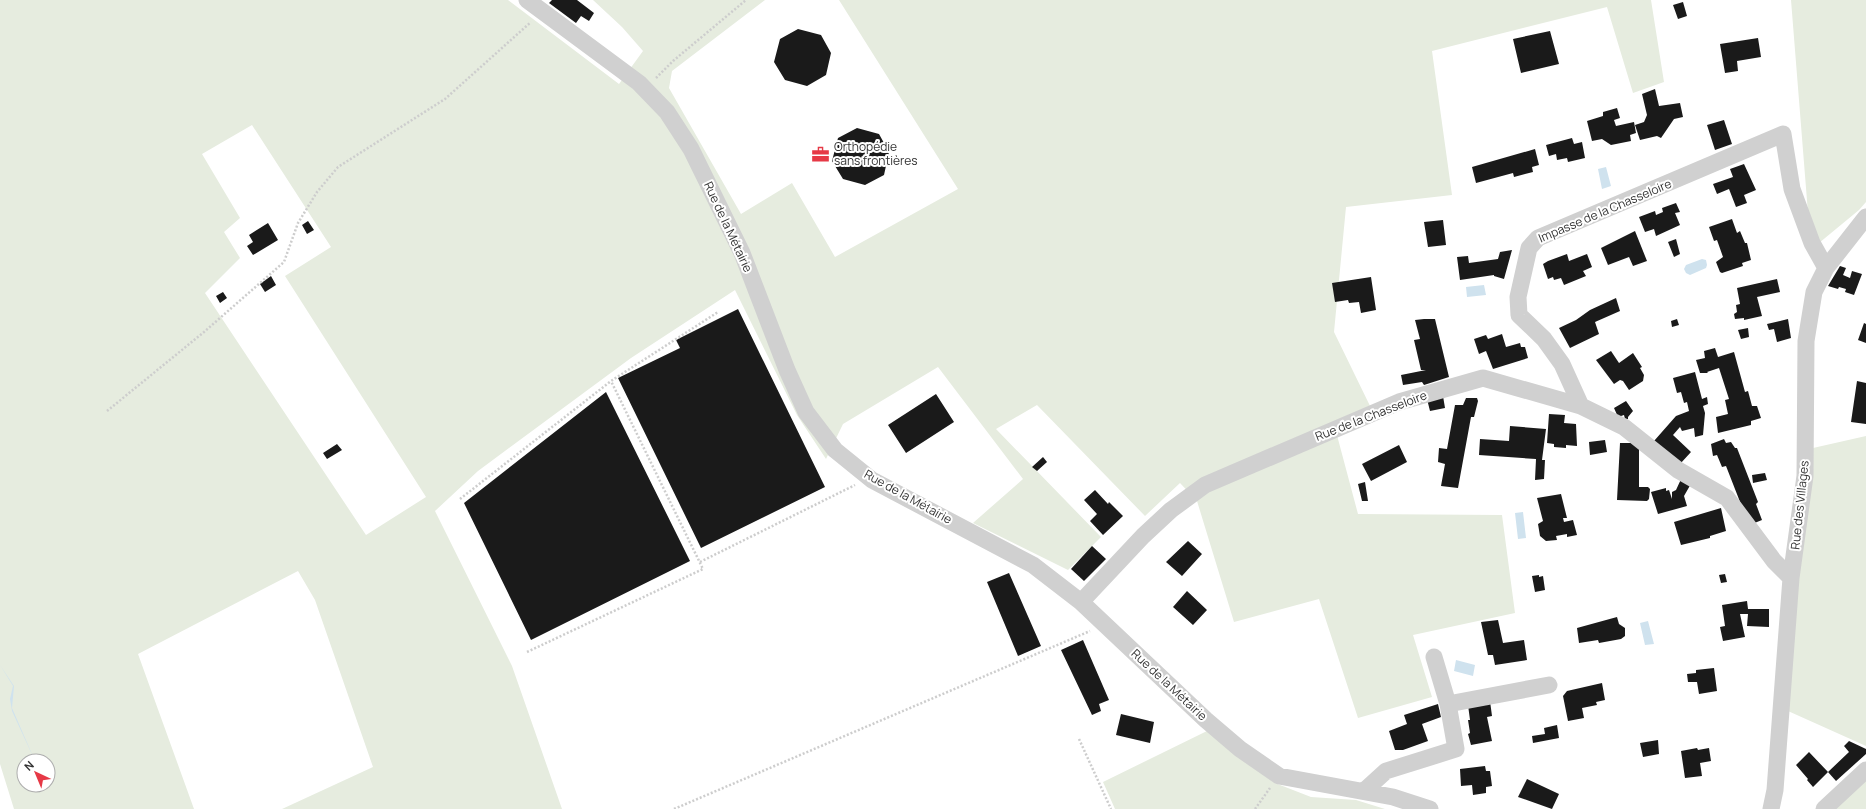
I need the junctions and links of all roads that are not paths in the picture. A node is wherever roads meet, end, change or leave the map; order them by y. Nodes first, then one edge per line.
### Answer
1 (527, 0) edge
2 (1866, 217) edge
3 (1826, 268) junction
4 (1581, 406) junction
5 (1791, 578) junction
6 (1081, 602) junction
7 (1434, 657) dead end
8 (1549, 685) dead end
9 (1448, 704) junction
10 (1866, 770) edge
11 (1364, 791) junction
12 (1430, 809) edge
13 (1771, 809) edge
14 (1824, 809) edge

1 - 6 street, Rue de la Métairie
2 - 3 street, Rue des Villages
3 - 4 street, Impasse de la Chasseloire
3 - 5 street, Rue des Villages
4 - 5 street, Rue de la Chasseloire
4 - 6 street, Rue de la Chasseloire
5 - 13 street, Rue des Villages
6 - 11 street, Rue de la Métairie
7 - 9 street
8 - 9 street
9 - 11 street
10 - 14 street
11 - 12 street, Rue de la Métairie

